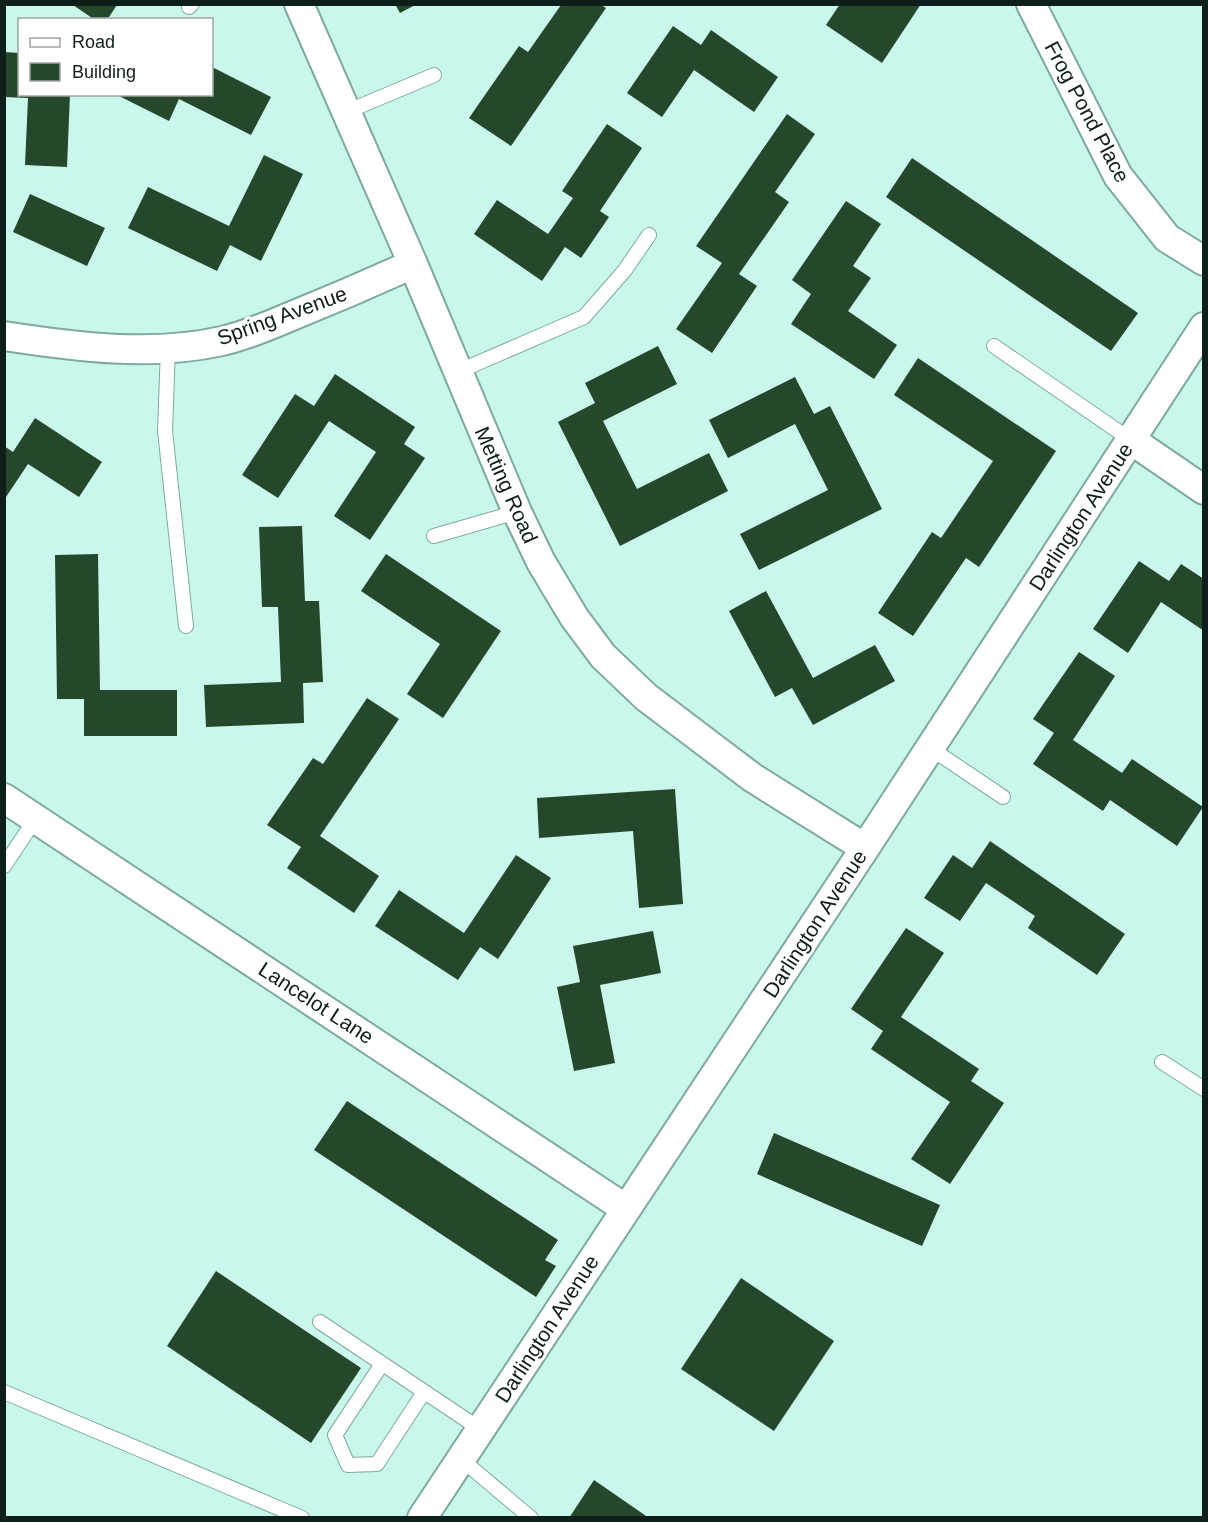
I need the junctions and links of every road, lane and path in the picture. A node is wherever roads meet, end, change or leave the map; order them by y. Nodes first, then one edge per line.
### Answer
1 (299, 4) edge
2 (1031, 4) edge
3 (434, 75) dead end
4 (346, 112) junction
5 (649, 235) dead end
6 (1203, 261) edge
7 (412, 264) junction
8 (1203, 327) edge
9 (4, 336) edge
10 (994, 346) dead end
11 (168, 348) junction
12 (457, 372) junction
13 (1131, 440) junction
14 (1203, 490) edge
15 (517, 512) junction
16 (434, 536) dead end
17 (186, 626) dead end
18 (930, 748) junction
19 (1003, 797) dead end
20 (4, 798) edge
21 (36, 818) junction
22 (865, 848) junction
23 (4, 866) edge
24 (1162, 1062) dead end
25 (1203, 1089) edge
26 (626, 1209) junction
27 (320, 1322) dead end
28 (382, 1364) junction
29 (4, 1392) edge
30 (424, 1392) junction
31 (480, 1429) junction
32 (461, 1459) junction
33 (302, 1518) edge
34 (422, 1518) edge
35 (531, 1518) edge

1 - 4 street, Metting Road
2 - 6 street, Frog Pond Place
3 - 4 lane
4 - 7 street, Metting Road
5 - 12 lane
7 - 11 street, Spring Avenue
7 - 12 street, Metting Road
8 - 13 street, Darlington Avenue
9 - 11 street, Spring Avenue
10 - 13 lane
11 - 17 lane
12 - 15 street, Metting Road
13 - 14 street
13 - 18 street, Darlington Avenue
15 - 16 lane
15 - 22 street, Metting Road
18 - 19 lane
18 - 22 street, Darlington Avenue
20 - 21 street, Lancelot Lane
21 - 23 lane
21 - 26 street, Lancelot Lane
22 - 26 street, Darlington Avenue
24 - 25 lane
26 - 31 street, Darlington Avenue
27 - 28 lane
28 - 30 lane
28 - 30 lane
29 - 33 lane
30 - 31 lane
31 - 32 street, Darlington Avenue
32 - 34 street, Darlington Avenue
32 - 35 lane

